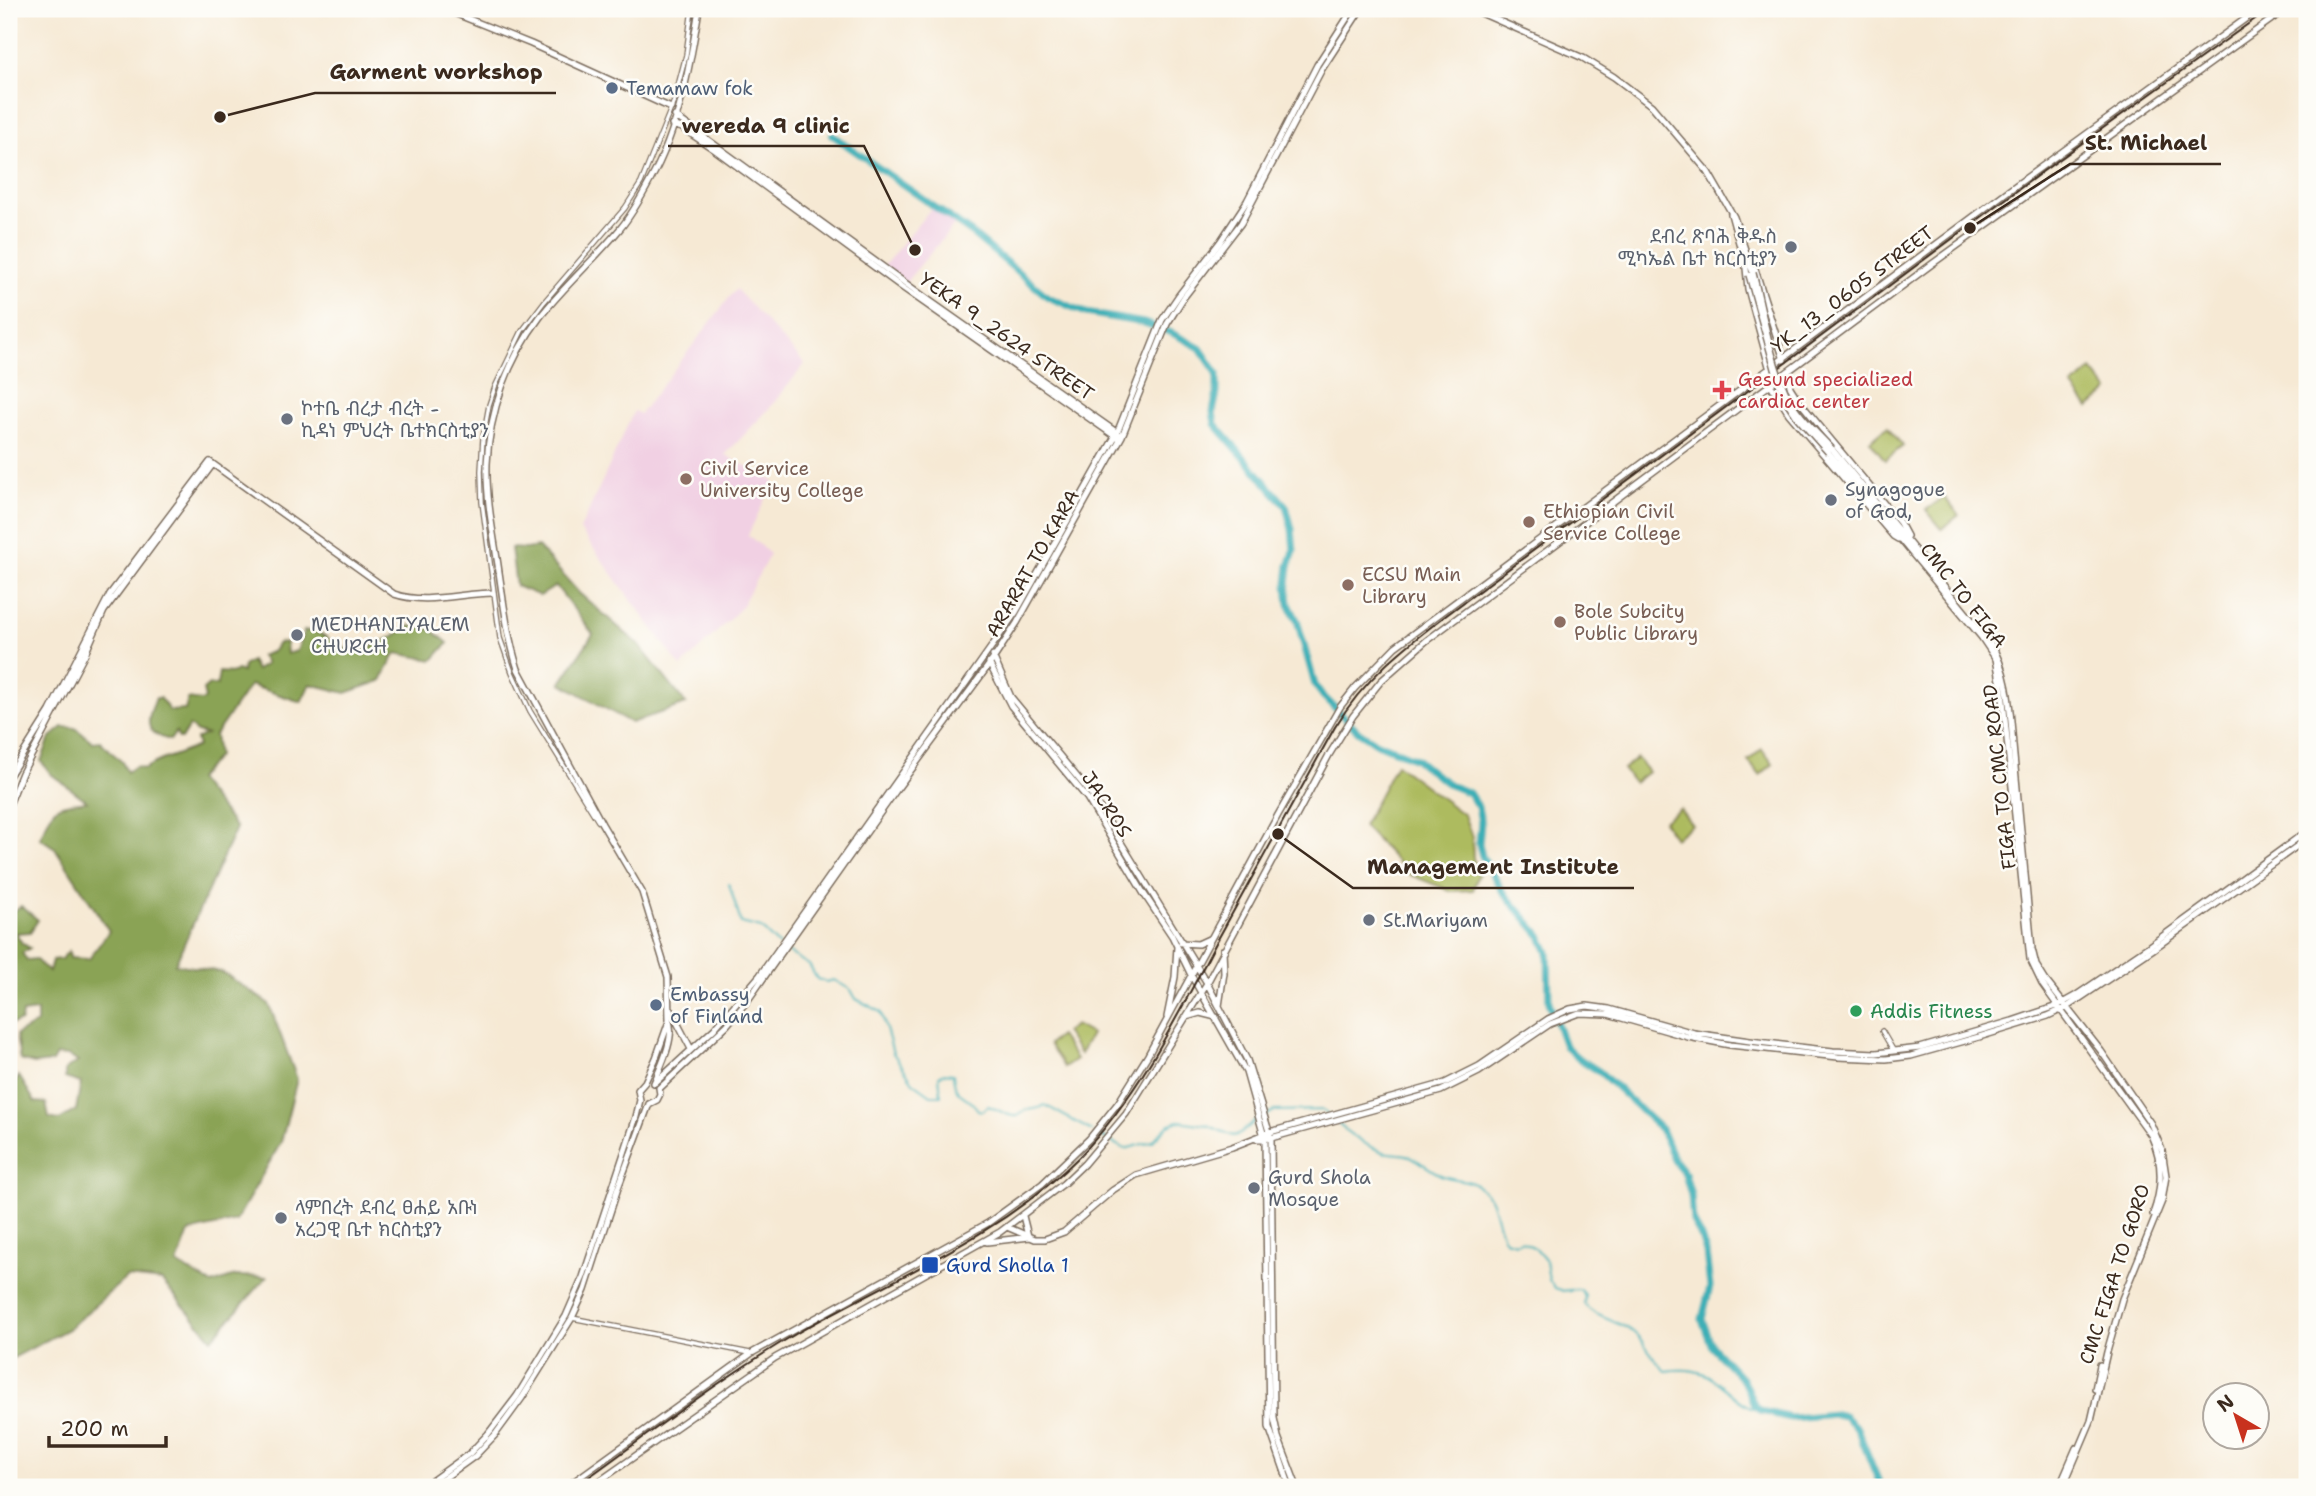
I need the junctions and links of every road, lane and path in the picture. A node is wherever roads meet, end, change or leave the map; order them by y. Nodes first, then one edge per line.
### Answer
1 (444, 9) edge
2 (692, 9) edge
3 (699, 9) edge
4 (1353, 9) edge
5 (1361, 9) edge
6 (1472, 9) edge
7 (2259, 9) edge
8 (2286, 9) edge
9 (1299, 104) junction
10 (671, 108) junction
11 (675, 116) junction
12 (672, 125) junction
13 (683, 126) junction
14 (1924, 254) junction
15 (1932, 264) junction
16 (1748, 265) junction
17 (1784, 360) junction
18 (1770, 370) junction
19 (1788, 372) junction
20 (1772, 385) junction
21 (490, 418) junction
22 (1119, 436) junction
23 (1904, 540) junction
24 (1946, 592) junction
25 (493, 593) junction
26 (990, 651) junction
27 (985, 658) junction
28 (994, 658) junction
29 (989, 664) junction
30 (52, 712) junction
31 (9, 776) edge
32 (1089, 796) junction
33 (9, 805) edge
34 (602, 824) junction
35 (2307, 831) edge
36 (2307, 839) edge
37 (1213, 937) junction
38 (786, 943) junction
39 (1179, 943) junction
40 (1223, 950) junction
41 (1195, 967) junction
42 (1191, 975) junction
43 (1206, 983) junction
44 (1201, 992) junction
45 (2051, 996) junction
46 (669, 1006) junction
47 (1219, 1006) junction
48 (2062, 1007) junction
49 (2043, 1012) junction
50 (1186, 1017) junction
51 (1216, 1017) junction
52 (669, 1021) junction
53 (1166, 1023) junction
54 (1882, 1031) dead end
55 (1749, 1044) junction
56 (691, 1049) junction
57 (1894, 1052) junction
58 (645, 1082) junction
59 (2119, 1083) junction
60 (656, 1085) junction
61 (640, 1100) junction
62 (649, 1104) junction
63 (1261, 1111) junction
64 (1338, 1116) junction
65 (1267, 1136) junction
66 (1023, 1216) junction
67 (1007, 1227) junction
68 (1031, 1238) junction
69 (984, 1242) junction
70 (569, 1317) junction
71 (752, 1353) junction
72 (519, 1397) junction
73 (1289, 1475) junction
74 (422, 1487) edge
75 (432, 1487) edge
76 (566, 1487) edge
77 (591, 1487) edge
78 (1290, 1487) edge
79 (1297, 1487) edge
80 (2061, 1487) edge

1 - 10 main road
2 - 10 street
3 - 11 main road
4 - 9 main road, ARARAT TO KARA
5 - 9 main road, ARARAT TO KARA
6 - 16 main road
7 - 14 main road, YK_13_0605 STREET
8 - 15 main road, YK_13_0605 STREET
9 - 22 main road, ARARAT TO KARA
10 - 21 street
11 - 12 main road
11 - 13 main road, YEKA 9_2624 STREET
12 - 13 main road, YEKA 9_2624 STREET
12 - 21 main road
13 - 22 main road, YEKA 9_2624 STREET
14 - 15 main road
14 - 17 main road, YK_13_0605 STREET
15 - 19 main road, YK_13_0605 STREET
16 - 17 main road
16 - 18 main road
16 - 23 main road, FIGA TO CMC ROAD, bridge
17 - 18 main road, YK_13_0605 STREET
18 - 37 main road, YK_13_0605 STREET
19 - 20 main road, YK_13_0605 STREET
19 - 23 main road
20 - 23 main road
20 - 40 main road, YK_13_0605 STREET
21 - 25 street
21 - 34 main road
22 - 26 main road, ARARAT TO KARA
22 - 28 main road, ARARAT TO KARA
23 - 24 main road, FIGA TO CMC ROAD
24 - 45 main road, CMC TO FIGA
24 - 48 main road, FIGA TO CMC ROAD
25 - 30 main road
25 - 34 street
26 - 27 main road, ARARAT TO KARA
26 - 28 main road, JACROS
27 - 29 main road, JACROS
27 - 38 main road, ARARAT TO KARA
28 - 29 main road, ARARAT TO KARA
28 - 32 main road, JACROS
29 - 32 main road, JACROS
29 - 38 main road, ARARAT TO KARA
30 - 31 main road
30 - 33 main road
32 - 39 main road, JACROS
34 - 46 main road
35 - 48 main road
36 - 48 main road
37 - 39 main road
37 - 41 main road, YK_13_0605 STREET
38 - 56 main road, ARARAT TO KARA
38 - 60 main road, ARARAT TO KARA
39 - 41 main road, JACROS
39 - 42 main road, JACROS
39 - 53 main road
40 - 43 main road, YK_13_0605 STREET
40 - 47 main road
41 - 42 main road, YK_13_0605 STREET
41 - 43 main road, JACROS
42 - 44 main road, JACROS
42 - 53 main road, YK_13_0605 STREET
43 - 44 main road, YK_13_0605 STREET
43 - 47 main road, JACROS
44 - 50 main road, YK_13_0605 STREET
44 - 51 main road, JACROS
45 - 48 main road, CMC TO FIGA
45 - 49 main road
46 - 52 main road
46 - 56 main road
47 - 63 main road, JACROS
48 - 49 main road
48 - 55 main road
48 - 59 main road, CMC FIGA TO GORO
49 - 57 main road
50 - 51 main road
50 - 66 main road, YK_13_0605 STREET
51 - 63 main road, JACROS
52 - 58 main road
52 - 60 main road
53 - 71 main road, YK_13_0605 STREET
54 - 57 street
55 - 57 main road
55 - 64 main road
56 - 60 main road, ARARAT TO KARA
58 - 60 main road
58 - 61 main road
59 - 80 main road, CMC FIGA TO GORO
59 - 80 main road
60 - 62 main road
61 - 62 main road
61 - 70 main road
62 - 70 main road
63 - 65 main road
64 - 65 main road
64 - 65 main road
65 - 68 main road
65 - 73 main road
66 - 67 main road, YK_13_0605 STREET
66 - 68 main road
67 - 68 main road
67 - 69 main road, YK_13_0605 STREET
68 - 69 main road
69 - 77 main road, YK_13_0605 STREET
70 - 71 street
70 - 72 main road
71 - 76 main road, YK_13_0605 STREET
72 - 74 main road
72 - 75 main road
73 - 78 main road
73 - 79 main road

